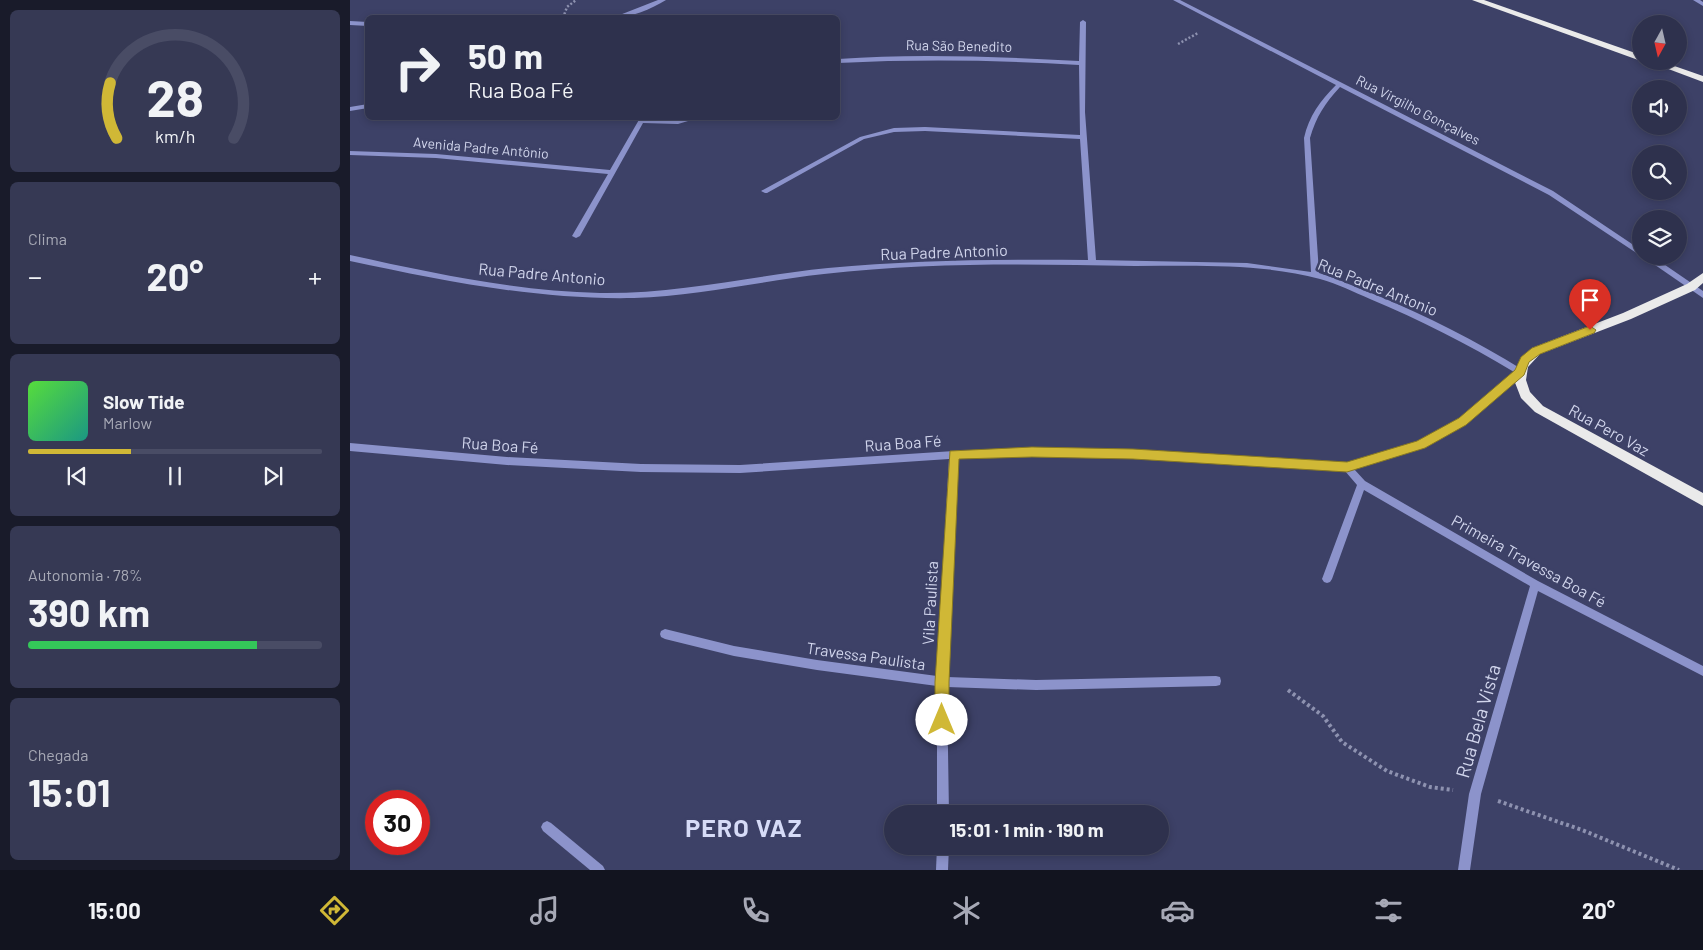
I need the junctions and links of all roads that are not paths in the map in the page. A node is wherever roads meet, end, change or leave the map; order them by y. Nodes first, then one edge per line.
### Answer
1 (663, 0) edge
2 (1176, 0) edge
3 (1476, 0) edge
4 (1696, 0) edge
5 (1703, 4) edge
6 (624, 15) edge
7 (1083, 22) dead end
8 (350, 23) edge
9 (365, 24) edge
10 (1632, 55) edge
11 (840, 61) edge
12 (1080, 63) junction
13 (1679, 70) edge
14 (1703, 78) edge
15 (1340, 84) junction
16 (365, 106) edge
17 (350, 109) edge
18 (641, 120) edge
19 (654, 120) edge
20 (686, 120) edge
21 (1082, 137) junction
22 (350, 153) edge
23 (610, 172) junction
24 (765, 191) dead end
25 (576, 236) dead end
26 (1632, 247) edge
27 (350, 258) edge
28 (1092, 262) junction
29 (1659, 265) edge
30 (1315, 275) junction
31 (1703, 277) edge
32 (1691, 287) junction
33 (1703, 295) edge
34 (1520, 372) junction
35 (350, 447) edge
36 (954, 455) junction
37 (1347, 467) junction
38 (1362, 484) junction
39 (1703, 500) edge
40 (1327, 579) dead end
41 (1535, 584) junction
42 (665, 634) dead end
43 (1703, 671) edge
44 (1216, 681) dead end
45 (942, 682) junction
46 (943, 805) edge
47 (547, 827) dead end
48 (943, 855) edge
49 (599, 870) edge
50 (942, 870) edge
51 (1464, 870) edge

1 - 6 street
2 - 15 street, Rua Virgilho Gonçalves
3 - 10 main road
4 - 5 street
7 - 12 street
8 - 9 street
11 - 12 street, Rua São Benedito
12 - 21 street
13 - 14 main road
15 - 26 street, Rua Virgilho Gonçalves
15 - 30 street
16 - 17 street
18 - 23 street
19 - 20 street
21 - 24 street
21 - 28 street
22 - 23 street, Avenida Padre Antônio
23 - 25 street
27 - 28 street, Rua Padre Antonio
28 - 30 street, Rua Padre Antonio
29 - 32 street
30 - 34 street, Rua Padre Antonio
31 - 32 main road
32 - 33 street
32 - 34 main road
34 - 37 street, Rua Boa Fé
34 - 39 main road, Rua Pero Vaz
35 - 36 street, Rua Boa Fé
36 - 37 street, Rua Boa Fé
36 - 45 street, Vila Paulista
37 - 38 street, Primeira Travessa Boa Fé
38 - 40 street
38 - 41 street, Primeira Travessa Boa Fé
41 - 43 street, Primeira Travessa Boa Fé
41 - 51 street, Rua Bela Vista
42 - 45 street, Travessa Paulista
44 - 45 street, Travessa Paulista
45 - 46 street, Vila Paulista
47 - 49 street
48 - 50 street

